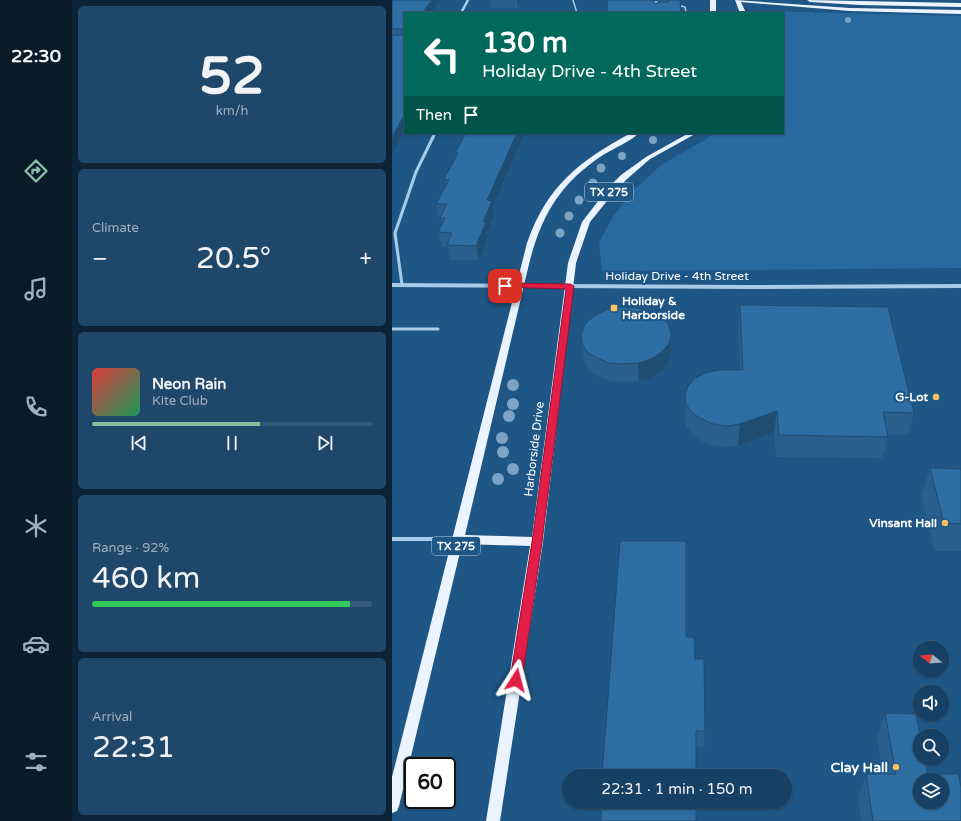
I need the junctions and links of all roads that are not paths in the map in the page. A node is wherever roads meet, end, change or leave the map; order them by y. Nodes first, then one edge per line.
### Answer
1 (468, 0) edge
2 (573, 0) edge
3 (713, 0) edge
4 (738, 0) edge
5 (810, 0) edge
6 (816, 0) edge
7 (650, 1) edge
8 (655, 2) junction
9 (923, 2) edge
10 (665, 3) edge
11 (672, 4) edge
12 (961, 5) edge
13 (655, 6) edge
14 (680, 11) edge
15 (462, 12) edge
16 (577, 12) edge
17 (686, 12) edge
18 (713, 12) edge
19 (743, 12) edge
20 (961, 12) edge
21 (435, 134) edge
22 (634, 134) edge
23 (692, 134) edge
24 (392, 285) edge
25 (402, 285) junction
26 (520, 286) junction
27 (570, 286) junction
28 (961, 286) edge
29 (392, 329) edge
30 (438, 329) dead end
31 (392, 539) edge
32 (458, 539) junction
33 (537, 542) junction
34 (392, 806) edge
35 (493, 821) edge

1 - 15 street
2 - 16 lane
3 - 18 main road
4 - 19 main road
4 - 20 main road
5 - 6 main road
6 - 9 main road
7 - 8 lane
8 - 10 lane
8 - 13 lane
9 - 12 main road
11 - 17 lane
14 - 17 lane
21 - 25 street
22 - 26 main road, TX 275
23 - 27 main road, Harborside Drive / TX 275
24 - 25 street, Holiday Drive - 4th Street
25 - 26 street, Holiday Drive - 4th Street
26 - 27 street, Holiday Drive - 4th Street
26 - 32 main road, TX 275
27 - 28 street, Holiday Drive - 4th Street
27 - 33 main road, Harborside Drive / TX 275
29 - 30 lane
31 - 32 lane
32 - 33 main road
32 - 34 main road, TX 275
33 - 35 main road, Harborside Drive / TX 275

